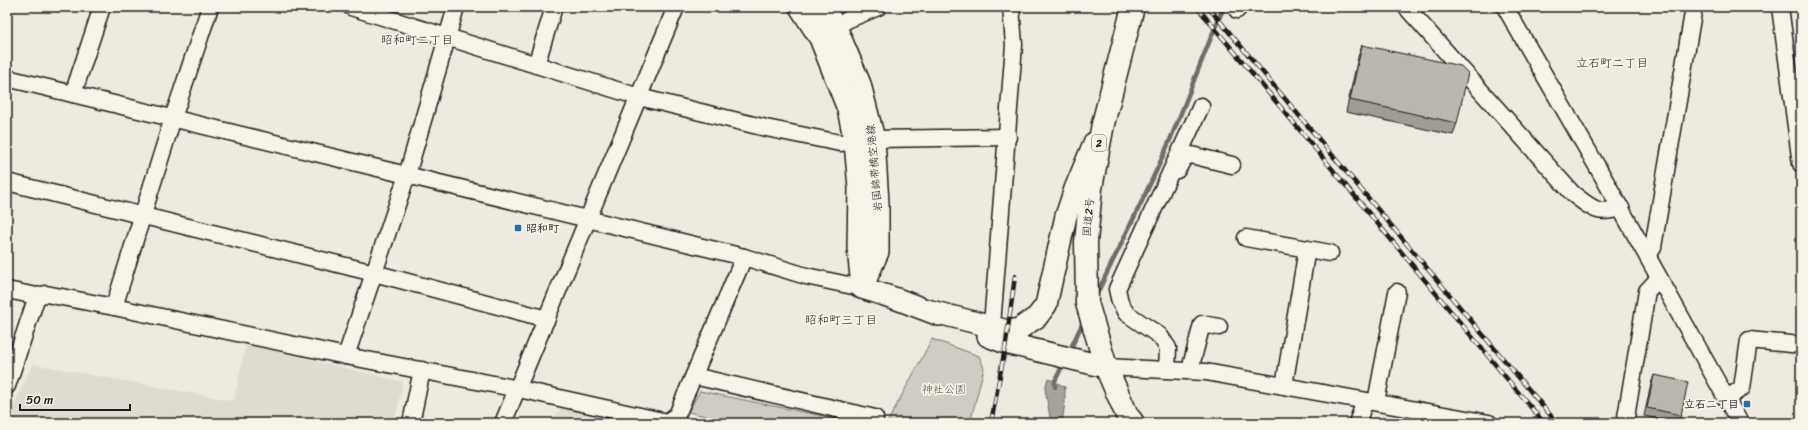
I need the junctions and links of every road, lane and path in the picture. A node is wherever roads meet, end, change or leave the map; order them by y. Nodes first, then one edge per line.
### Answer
1 (102, 7) edge
2 (210, 7) edge
3 (351, 7) edge
4 (456, 7) edge
5 (554, 7) edge
6 (676, 7) edge
7 (800, 7) edge
8 (822, 7) edge
9 (878, 7) edge
10 (1011, 7) edge
11 (1132, 7) edge
12 (1406, 7) edge
13 (1505, 7) edge
14 (1694, 7) edge
15 (1780, 7) edge
16 (828, 32) junction
17 (446, 38) junction
18 (536, 65) junction
19 (7, 78) edge
20 (73, 94) junction
21 (639, 97) junction
22 (1201, 106) dead end
23 (173, 118) junction
24 (1103, 124) junction
25 (1008, 137) junction
26 (865, 141) junction
27 (1232, 164) dead end
28 (1801, 164) edge
29 (407, 175) junction
30 (7, 182) edge
31 (1165, 184) junction
32 (1621, 208) junction
33 (143, 215) junction
34 (588, 220) junction
35 (1246, 238) dead end
36 (1306, 249) junction
37 (1330, 253) dead end
38 (744, 257) junction
39 (1648, 257) junction
40 (374, 273) junction
41 (1659, 278) junction
42 (862, 288) junction
43 (7, 290) edge
44 (1397, 292) dead end
45 (38, 296) junction
46 (114, 307) junction
47 (548, 319) junction
48 (1219, 327) dead end
49 (992, 332) junction
50 (1801, 345) edge
51 (346, 356) junction
52 (1106, 366) junction
53 (1167, 369) junction
54 (422, 370) junction
55 (1193, 371) junction
56 (694, 376) junction
57 (7, 386) edge
58 (1284, 386) junction
59 (519, 389) junction
60 (1726, 399) junction
61 (1371, 402) junction
62 (1412, 416) edge
63 (875, 418) dead end
64 (411, 423) edge
65 (504, 423) edge
66 (1132, 423) edge
67 (1357, 423) edge
68 (1489, 423) edge
69 (1625, 423) edge
70 (1740, 423) edge

1 - 20 street
2 - 23 street
3 - 17 street
4 - 17 street
5 - 18 street
6 - 21 street
7 - 16 main road, 岩国錦帯橋空港線
8 - 16 main road, 岩国錦帯橋空港線
9 - 16 street
10 - 25 street
11 - 24 highway, 国道2号 / 2
12 - 32 street
13 - 32 street
14 - 39 street
15 - 28 street
16 - 26 main road, 岩国錦帯橋空港線
17 - 18 street
17 - 29 street
18 - 21 street
19 - 20 street
20 - 23 street
21 - 26 street
21 - 34 street
22 - 31 street
23 - 29 street
23 - 33 street
24 - 49 main road
24 - 52 highway, 国道2号 / 2
25 - 26 street
25 - 49 street
26 - 42 main road, 岩国錦帯橋空港線
27 - 31 street
29 - 34 street
29 - 40 street
30 - 33 street
31 - 53 street
32 - 39 street
33 - 40 street
33 - 46 street
34 - 38 street
34 - 47 street
35 - 36 street
36 - 37 street
36 - 58 street
38 - 42 street
38 - 56 street
39 - 41 street
40 - 47 street
40 - 51 street
41 - 60 street
41 - 69 street
42 - 49 main road
43 - 45 street
44 - 61 street
45 - 46 street
45 - 57 street
46 - 51 street
47 - 59 street
48 - 55 street
49 - 52 main road
50 - 60 street
51 - 54 street
52 - 53 street
52 - 66 highway, 国道2号 / 2
53 - 55 street
54 - 59 street
54 - 64 street
55 - 58 street
56 - 59 street
56 - 63 street
58 - 61 street
59 - 65 street
60 - 70 street
61 - 62 street
61 - 67 street
62 - 68 street

